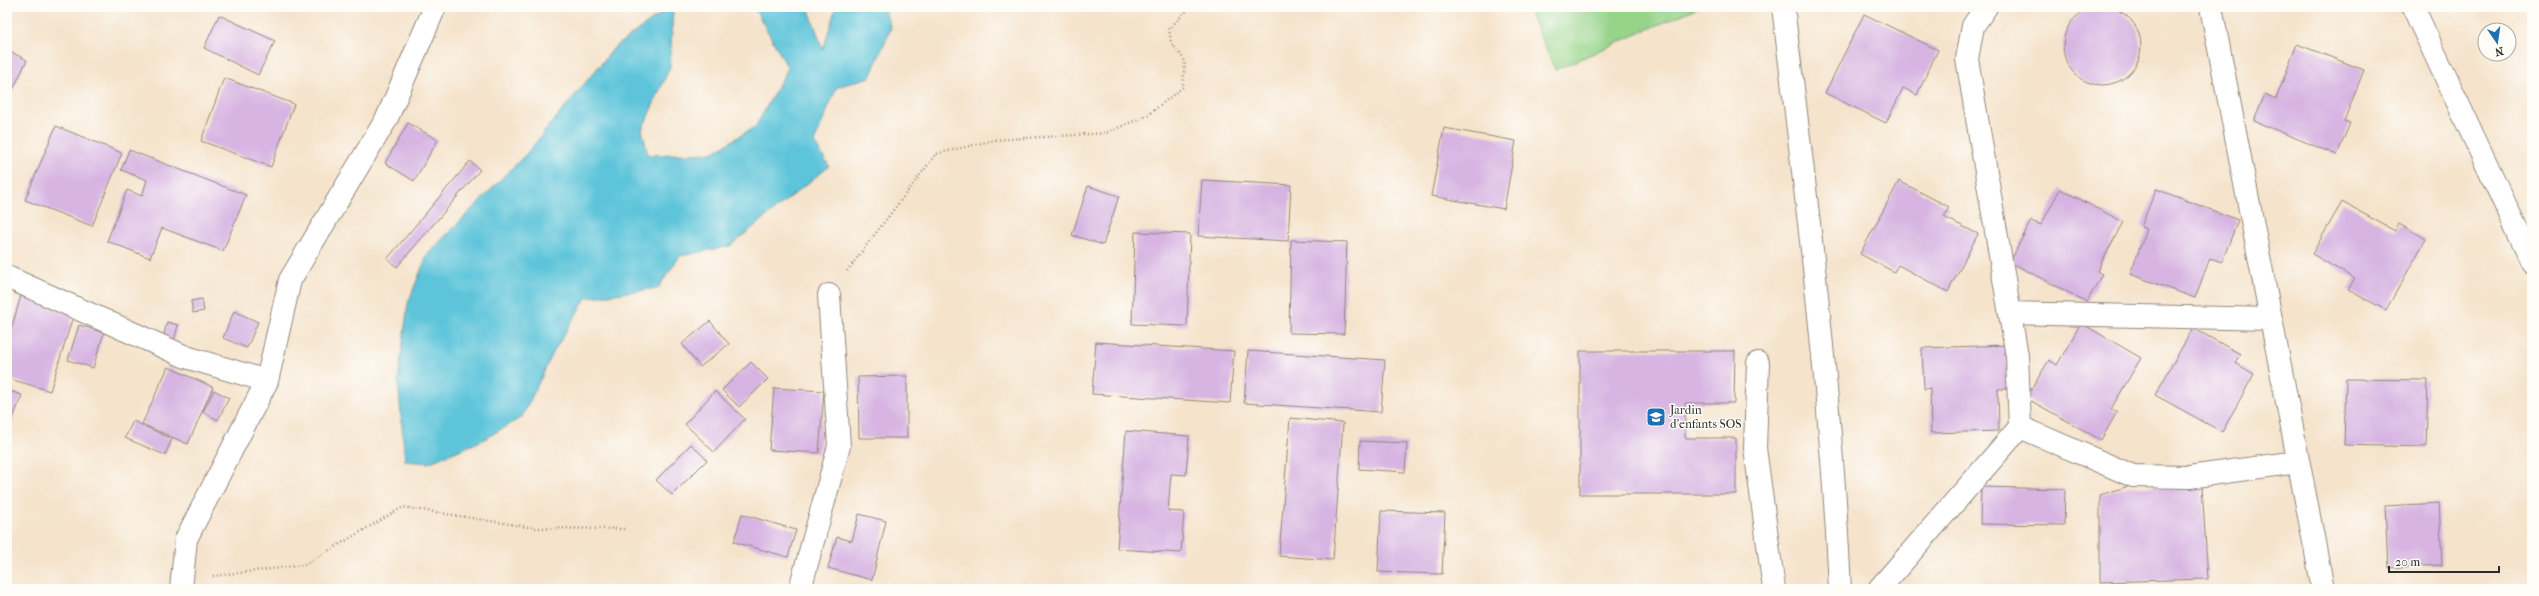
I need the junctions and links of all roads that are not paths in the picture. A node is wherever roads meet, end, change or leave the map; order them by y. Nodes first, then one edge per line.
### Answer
1 (435, 7) edge
2 (1783, 7) edge
3 (1986, 7) edge
4 (2211, 7) edge
5 (2413, 7) edge
6 (2532, 262) edge
7 (7, 277) edge
8 (829, 295) road end
9 (2010, 313) junction
10 (2271, 318) junction
11 (1758, 363) dead end
12 (267, 381) junction
13 (2020, 426) junction
14 (2298, 462) junction
15 (181, 585) edge
16 (800, 589) edge
17 (1774, 589) edge
18 (1840, 589) edge
19 (1879, 589) edge
20 (2323, 589) edge

1 - 12 street
2 - 18 street
3 - 9 street
4 - 10 street
5 - 6 street
7 - 12 street
8 - 16 street
9 - 10 street
9 - 13 street
10 - 14 street
11 - 17 street
12 - 15 street
13 - 14 street
13 - 19 street
14 - 20 street

